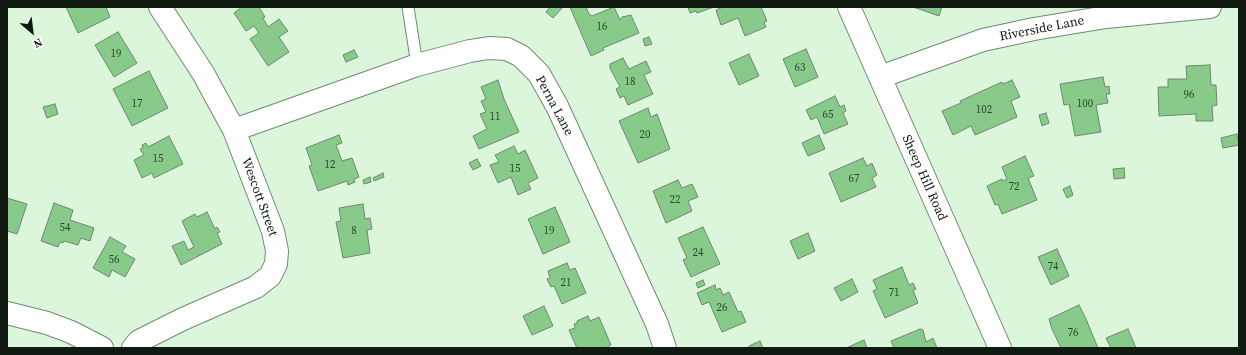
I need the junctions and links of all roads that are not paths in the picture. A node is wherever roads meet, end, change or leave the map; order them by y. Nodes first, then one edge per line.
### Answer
1 (160, 7) edge
2 (408, 7) edge
3 (849, 7) edge
4 (1210, 7) edge
5 (1105, 12) edge
6 (417, 66) junction
7 (880, 77) junction
8 (234, 130) junction
9 (7, 313) edge
10 (102, 348) edge
11 (133, 348) edge
12 (665, 348) edge
13 (1000, 348) edge

1 - 8 street, Wescott Street
2 - 6 lane
3 - 7 street, Sheep Hill Road
4 - 5 street, Riverside Lane
5 - 7 street, Riverside Lane
6 - 8 street, Perna Lane
6 - 12 street, Perna Lane
7 - 13 street, Sheep Hill Road
8 - 11 street, Wescott Street
9 - 10 street

